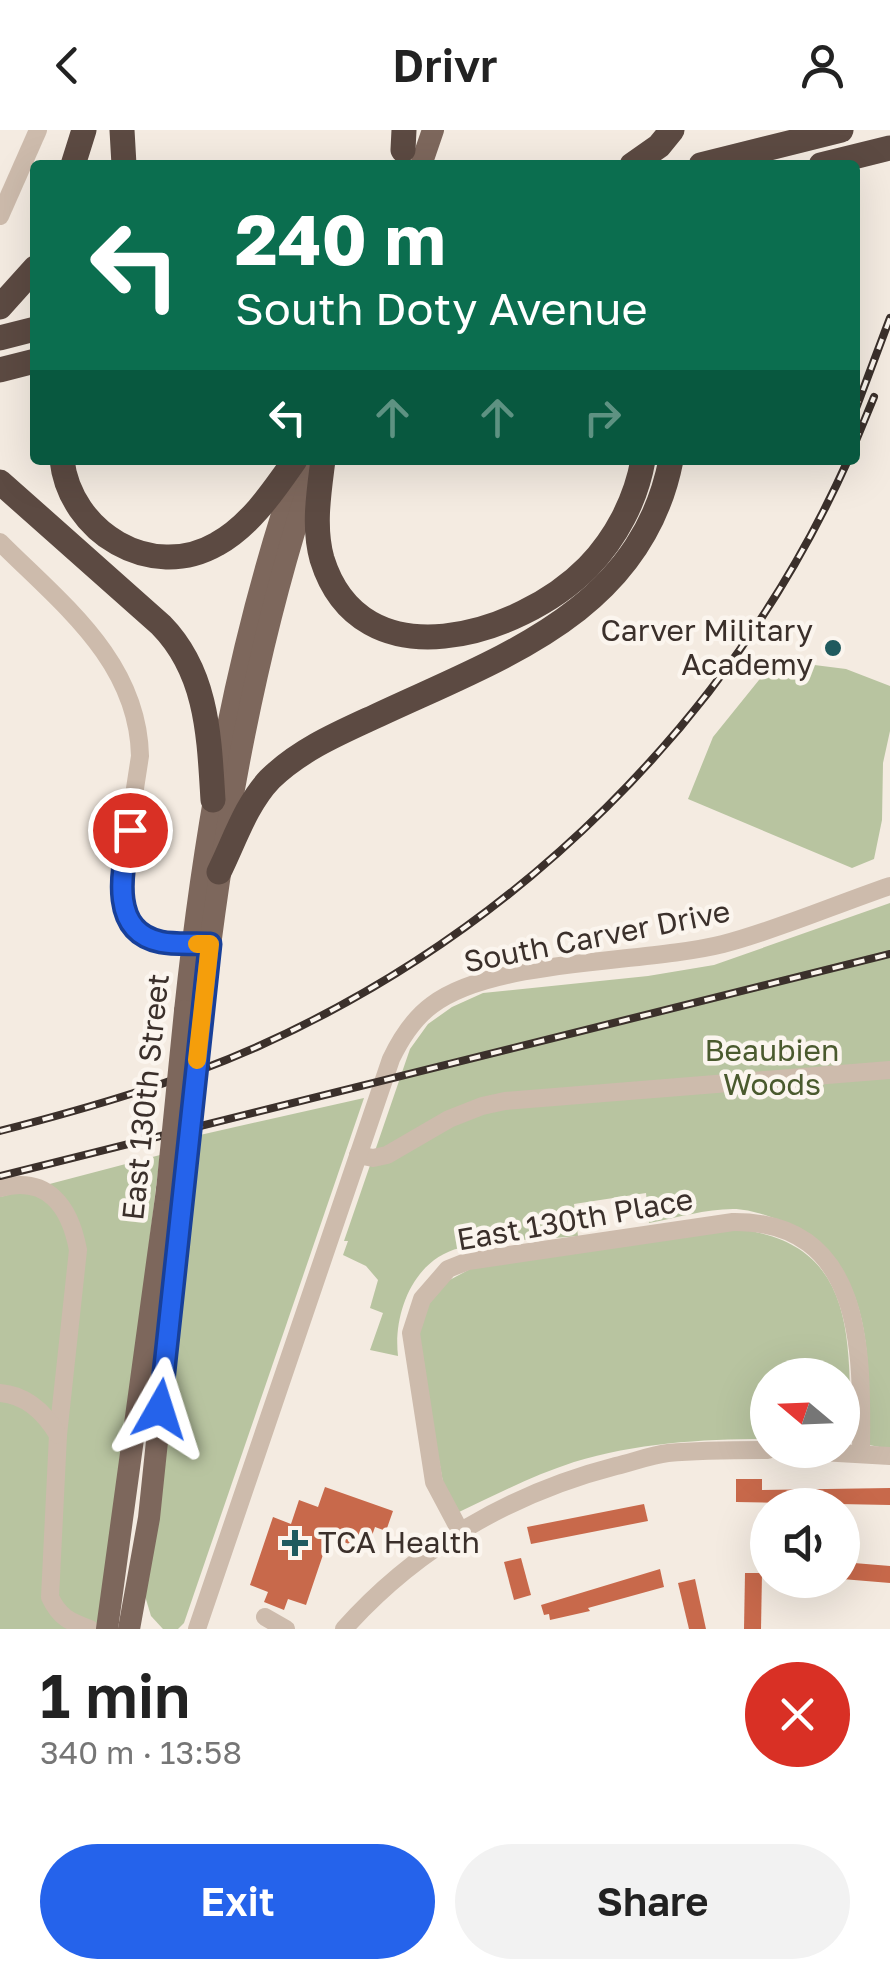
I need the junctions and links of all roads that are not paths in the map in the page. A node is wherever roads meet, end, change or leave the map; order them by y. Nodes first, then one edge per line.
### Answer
1 (38, 130) edge
2 (84, 130) edge
3 (122, 130) edge
4 (432, 130) edge
5 (672, 130) edge
6 (841, 130) edge
7 (407, 148) edge
8 (886, 149) edge
9 (75, 160) edge
10 (124, 160) edge
11 (639, 160) edge
12 (721, 160) edge
13 (842, 160) edge
14 (860, 164) edge
15 (0, 216) edge
16 (30, 274) edge
17 (0, 307) edge
18 (30, 330) edge
19 (0, 338) edge
20 (30, 362) edge
21 (0, 370) edge
22 (63, 465) edge
23 (294, 465) edge
24 (297, 465) edge
25 (318, 465) edge
26 (320, 465) edge
27 (641, 465) edge
28 (670, 465) edge
29 (0, 482) edge
30 (0, 542) edge
31 (213, 800) junction
32 (219, 872) junction
33 (890, 886) edge
34 (201, 944) junction
35 (890, 1070) edge
36 (358, 1155) junction
37 (0, 1188) edge
38 (175, 1191) junction
39 (0, 1393) edge
40 (58, 1435) junction
41 (750, 1451) edge
42 (861, 1452) joint
43 (890, 1456) edge
44 (460, 1531) junction
45 (264, 1617) dead end
46 (90, 1629) edge
47 (107, 1629) edge
48 (129, 1629) edge
49 (197, 1629) edge
50 (286, 1629) edge
51 (344, 1629) edge

1 - 15 street
2 - 9 highway
3 - 10 highway
4 - 7 main road
5 - 11 highway
6 - 12 highway
8 - 13 highway
8 - 14 highway
16 - 17 highway
18 - 19 highway
20 - 21 highway
22 - 23 highway
24 - 31 main road, East 130th Street
25 - 32 main road, East 130th Street
26 - 27 highway
28 - 32 highway
29 - 31 highway
30 - 34 street
31 - 34 main road, East 130th Street
32 - 34 main road, East 130th Street
33 - 36 street, South Carver Drive
34 - 38 main road, East 130th Street, bridge
35 - 36 street
36 - 49 street
37 - 40 street
38 - 47 main road, East 130th Street
38 - 48 main road, East 130th Street
39 - 40 street
40 - 46 street
41 - 44 street
42 - 43 street
42 - 44 street, East 130th Place
44 - 51 street
45 - 50 street

